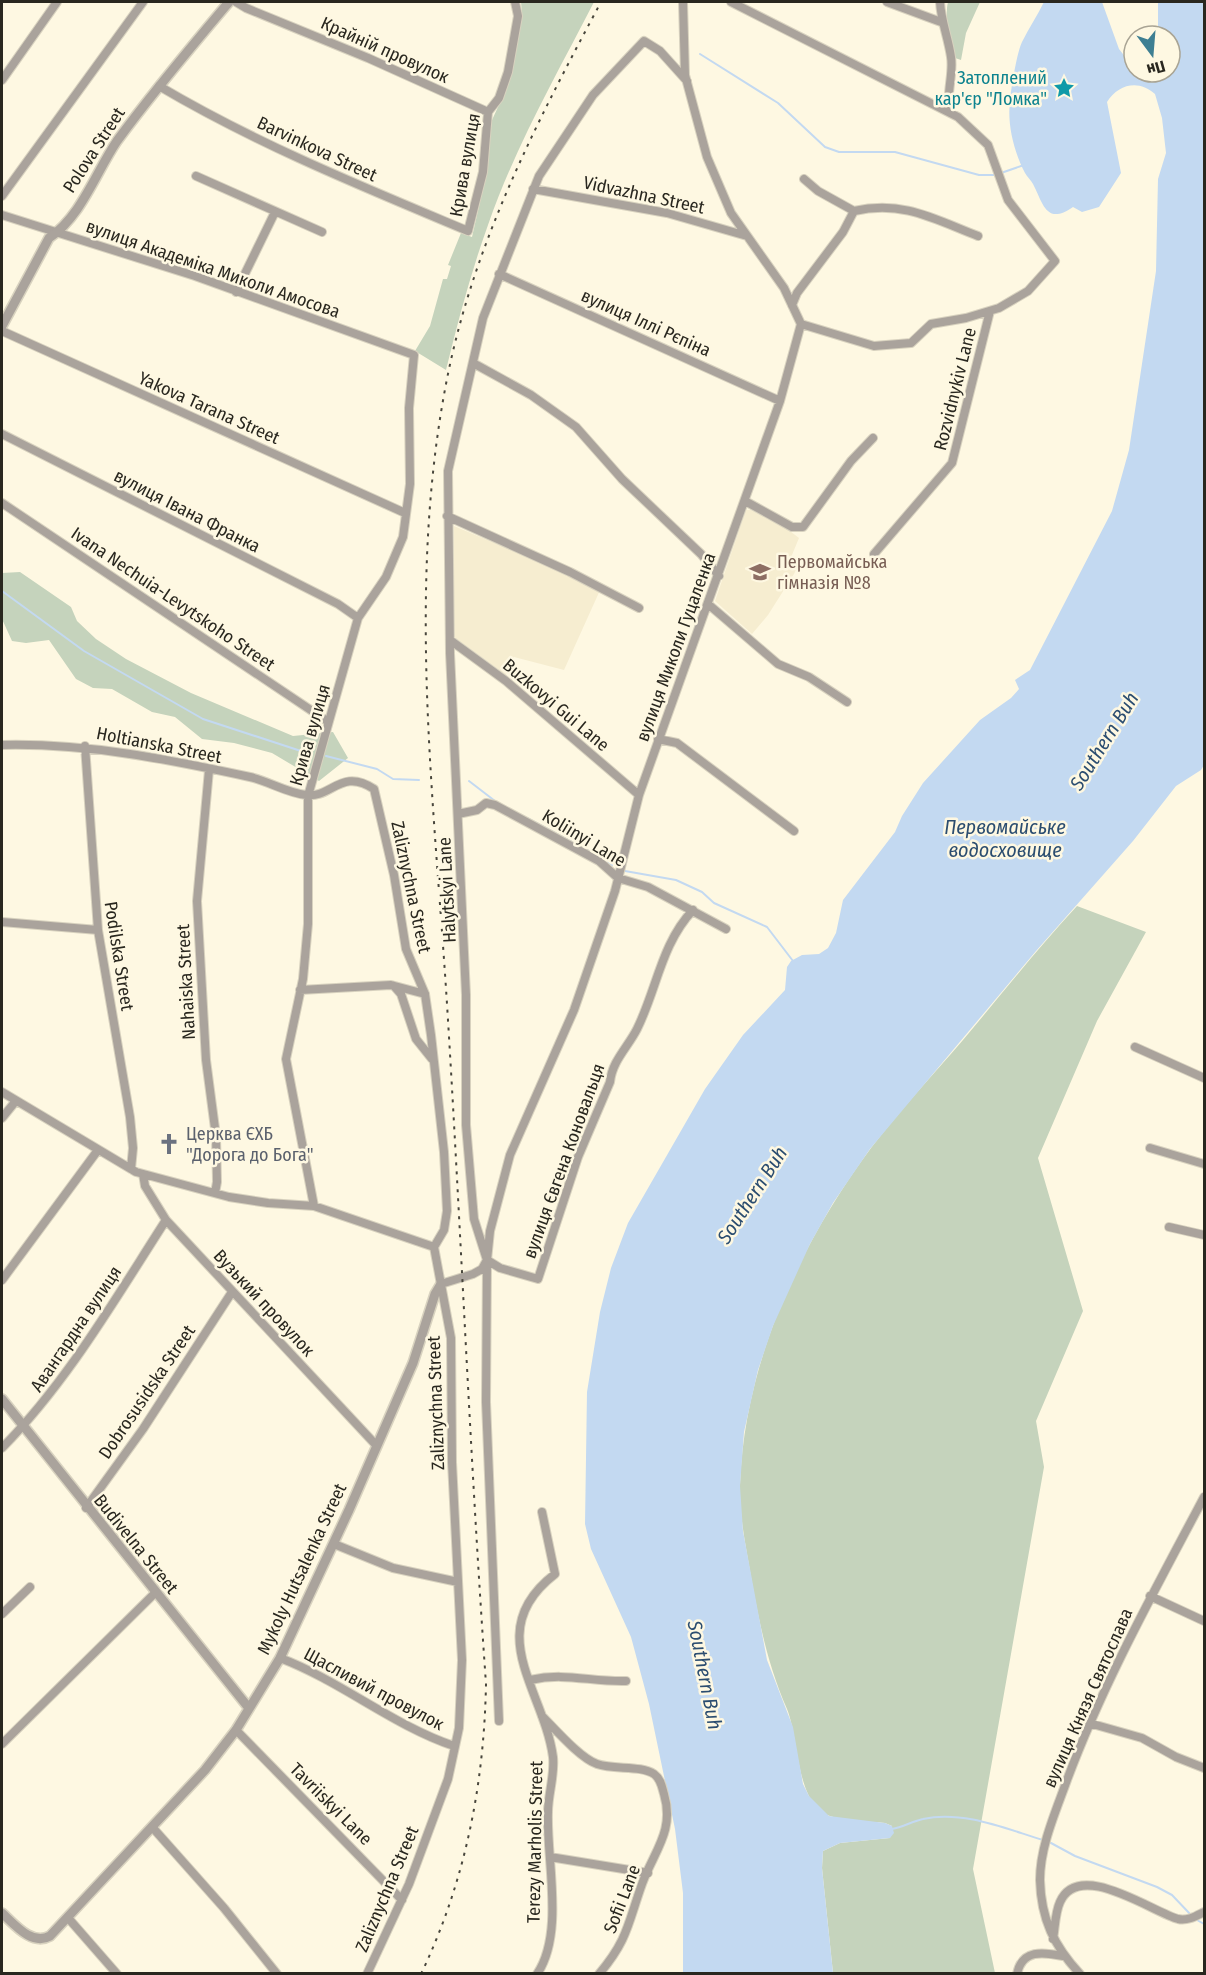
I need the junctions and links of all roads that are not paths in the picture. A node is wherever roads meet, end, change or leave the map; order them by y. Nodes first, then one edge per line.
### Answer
1 (57, 2) edge
2 (143, 2) edge
3 (229, 2) edge
4 (236, 2) edge
5 (515, 2) edge
6 (683, 2) edge
7 (731, 2) edge
8 (887, 2) edge
9 (940, 2) edge
10 (941, 22) junction
11 (2, 81) edge
12 (687, 81) junction
13 (159, 86) junction
14 (488, 112) junction
15 (951, 112) junction
16 (196, 176) dead end
17 (804, 179) dead end
18 (533, 189) junction
19 (2, 196) edge
20 (854, 211) junction
21 (275, 212) junction
22 (2, 215) edge
23 (468, 231) joint
24 (59, 232) junction
25 (322, 232) dead end
26 (747, 236) junction
27 (978, 236) dead end
28 (500, 274) junction
29 (236, 292) junction
30 (792, 305) junction
31 (990, 310) junction
32 (801, 324) junction
33 (2, 326) edge
34 (2, 331) edge
35 (414, 355) joint
36 (473, 363) junction
37 (780, 401) junction
38 (2, 434) edge
39 (873, 438) dead end
40 (745, 501) junction
41 (2, 503) edge
42 (405, 513) junction
43 (447, 516) junction
44 (874, 554) dead end
45 (719, 576) junction
46 (708, 604) junction
47 (639, 608) dead end
48 (358, 618) junction
49 (450, 640) junction
50 (847, 702) dead end
51 (327, 721) junction
52 (658, 740) junction
53 (2, 745) edge
54 (85, 746) junction
55 (209, 770) junction
56 (639, 795) junction
57 (308, 796) junction
58 (458, 814) junction
59 (795, 831) dead end
60 (618, 878) junction
61 (693, 910) junction
62 (2, 922) edge
63 (726, 929) dead end
64 (98, 930) junction
65 (393, 985) junction
66 (300, 990) junction
67 (424, 994) junction
68 (1135, 1047) dead end
69 (433, 1061) junction
70 (1204, 1078) edge
71 (2, 1092) edge
72 (15, 1102) junction
73 (2, 1118) edge
74 (1150, 1148) dead end
75 (98, 1150) junction
76 (1204, 1164) edge
77 (131, 1169) junction
78 (143, 1174) junction
79 (215, 1193) junction
80 (314, 1206) junction
81 (166, 1220) junction
82 (1169, 1227) dead end
83 (1204, 1235) edge
84 (434, 1247) junction
85 (487, 1260) junction
86 (2, 1280) edge
87 (441, 1284) junction
88 (232, 1292) junction
89 (2, 1399) edge
90 (22, 1427) junction
91 (376, 1445) junction
92 (2, 1448) edge
93 (1204, 1497) edge
94 (86, 1508) junction
95 (542, 1512) dead end
96 (334, 1544) junction
97 (458, 1582) junction
98 (30, 1587) dead end
99 (155, 1593) junction
100 (1150, 1596) junction
101 (2, 1614) edge
102 (1204, 1621) edge
103 (280, 1658) junction
104 (530, 1680) junction
105 (626, 1681) dead end
106 (248, 1707) junction
107 (540, 1715) junction
108 (499, 1721) dead end
109 (1089, 1723) junction
110 (236, 1730) junction
111 (2, 1744) edge
112 (454, 1746) junction
113 (1204, 1768) edge
114 (153, 1828) junction
115 (550, 1857) junction
116 (648, 1872) junction
117 (402, 1899) junction
118 (1204, 1912) edge
119 (2, 1913) edge
120 (69, 1919) junction
121 (1053, 1940) junction
122 (1063, 1956) junction
123 (117, 1974) edge
124 (277, 1974) edge
125 (366, 1974) edge
126 (537, 1974) edge
127 (599, 1974) edge
128 (1017, 1974) edge
129 (1080, 1974) edge

1 - 11 street
2 - 19 street
3 - 13 street, Polova Street
4 - 14 street, Крайній провулок
5 - 14 street, Крива вулиця
6 - 12 street
7 - 15 street
8 - 10 street
9 - 10 street
10 - 15 street
12 - 18 street, Halytskyi Lane
12 - 26 street
13 - 23 street, Barvinkova Street
13 - 24 street, Polova Street
14 - 23 street, Крива вулиця
15 - 31 street
16 - 21 street
17 - 20 street
18 - 26 street, Vidvazhna Street
18 - 28 street, Halytskyi Lane
20 - 27 street
20 - 30 street
21 - 25 street
21 - 29 street
22 - 24 street, вулиця Академіка Миколи Амосова
24 - 29 street, вулиця Академіка Миколи Амосова
24 - 33 street, Polova Street
26 - 30 street
28 - 36 street, Halytskyi Lane
28 - 37 street, вулиця Іллі Рєпіна
29 - 35 street, вулиця Академіка Миколи Амосова
30 - 32 street
31 - 32 street
31 - 44 street, Rozvidnykiv Lane
32 - 37 street, вулиця Миколи Гуцаленка
34 - 42 street, Yakova Tarana Street
35 - 42 street, Крива вулиця
36 - 43 street, Halytskyi Lane
36 - 45 street
37 - 40 street, вулиця Миколи Гуцаленка
38 - 48 street, вулиця Івана Франка
39 - 40 street
40 - 45 street, вулиця Миколи Гуцаленка
41 - 51 street, Ivana Nechuia-Levytskoho Street
42 - 48 street, Крива вулиця
43 - 47 street
43 - 49 street, Halytskyi Lane
45 - 46 street, вулиця Миколи Гуцаленка
46 - 50 street
46 - 52 street, вулиця Миколи Гуцаленка
48 - 51 street, Крива вулиця
49 - 56 street, Buzkovyi Gui Lane
49 - 58 street, Halytskyi Lane
51 - 57 street, Крива вулиця
52 - 56 street, вулиця Миколи Гуцаленка
52 - 59 street
53 - 54 street, Holtianska Street
54 - 55 street, Holtianska Street
54 - 64 street, Podilska Street
55 - 57 street, Holtianska Street
55 - 79 street, Nahaiska Street
56 - 60 street, вулиця Миколи Гуцаленка
57 - 66 street, Крива вулиця
57 - 67 street, Zaliznychna Street
58 - 60 street, Koliinyi Lane
58 - 85 street, Halytskyi Lane
60 - 61 street, Koliinyi Lane
60 - 85 street, вулиця Миколи Гуцаленка
61 - 63 street, Koliinyi Lane
61 - 85 street, вулиця Євгена Коновальця
62 - 64 street
64 - 77 street, Podilska Street
65 - 66 street
65 - 67 street
65 - 69 street
66 - 80 street, Крива вулиця
67 - 69 street, Zaliznychna Street
68 - 70 street
69 - 84 street, Zaliznychna Street
71 - 72 street
72 - 73 street
72 - 75 street
74 - 76 street
75 - 77 street
75 - 86 street
77 - 78 street
78 - 79 street
78 - 81 street, Вузький провулок
79 - 80 street
80 - 84 street
81 - 88 street, Вузький провулок
81 - 90 street, Авангардна вулиця
82 - 83 street
84 - 87 street, Zaliznychna Street
85 - 87 street
85 - 108 street
87 - 91 street, Mykoly Hutsalenka Street
87 - 97 street, Zaliznychna Street
88 - 91 street, Вузький провулок
88 - 94 street, Dobrosusidska Street
89 - 90 street, Budivelna Street
90 - 92 street, Авангардна вулиця
90 - 94 street, Budivelna Street
91 - 96 street, Mykoly Hutsalenka Street
93 - 100 street, вулиця Князя Святослава
94 - 99 street, Budivelna Street
95 - 104 street, Terezy Marholis Street
96 - 97 street
96 - 103 street, Mykoly Hutsalenka Street
97 - 112 street, Zaliznychna Street
98 - 101 street
99 - 106 street, Budivelna Street
99 - 111 street
100 - 102 street
100 - 109 street, вулиця Князя Святослава
103 - 106 street, Mykoly Hutsalenka Street
103 - 112 street, Щасливий провулок
104 - 105 street
104 - 107 street, Terezy Marholis Street
106 - 110 street, Mykoly Hutsalenka Street
107 - 115 street, Terezy Marholis Street
107 - 116 street, Sofii Lane
109 - 113 street
109 - 121 street, вулиця Князя Святослава
110 - 114 street, Mykoly Hutsalenka Street
110 - 117 street, Tavriiskyi Lane
112 - 117 street, Zaliznychna Street
114 - 120 street, Mykoly Hutsalenka Street
114 - 124 street
115 - 116 street
115 - 126 street, Terezy Marholis Street
116 - 127 street, Sofii Lane
117 - 125 street, Zaliznychna Street
118 - 121 street
119 - 120 street, Mykoly Hutsalenka Street
120 - 123 street
121 - 122 street, вулиця Князя Святослава
122 - 128 street
122 - 129 street, вулиця Князя Святослава

